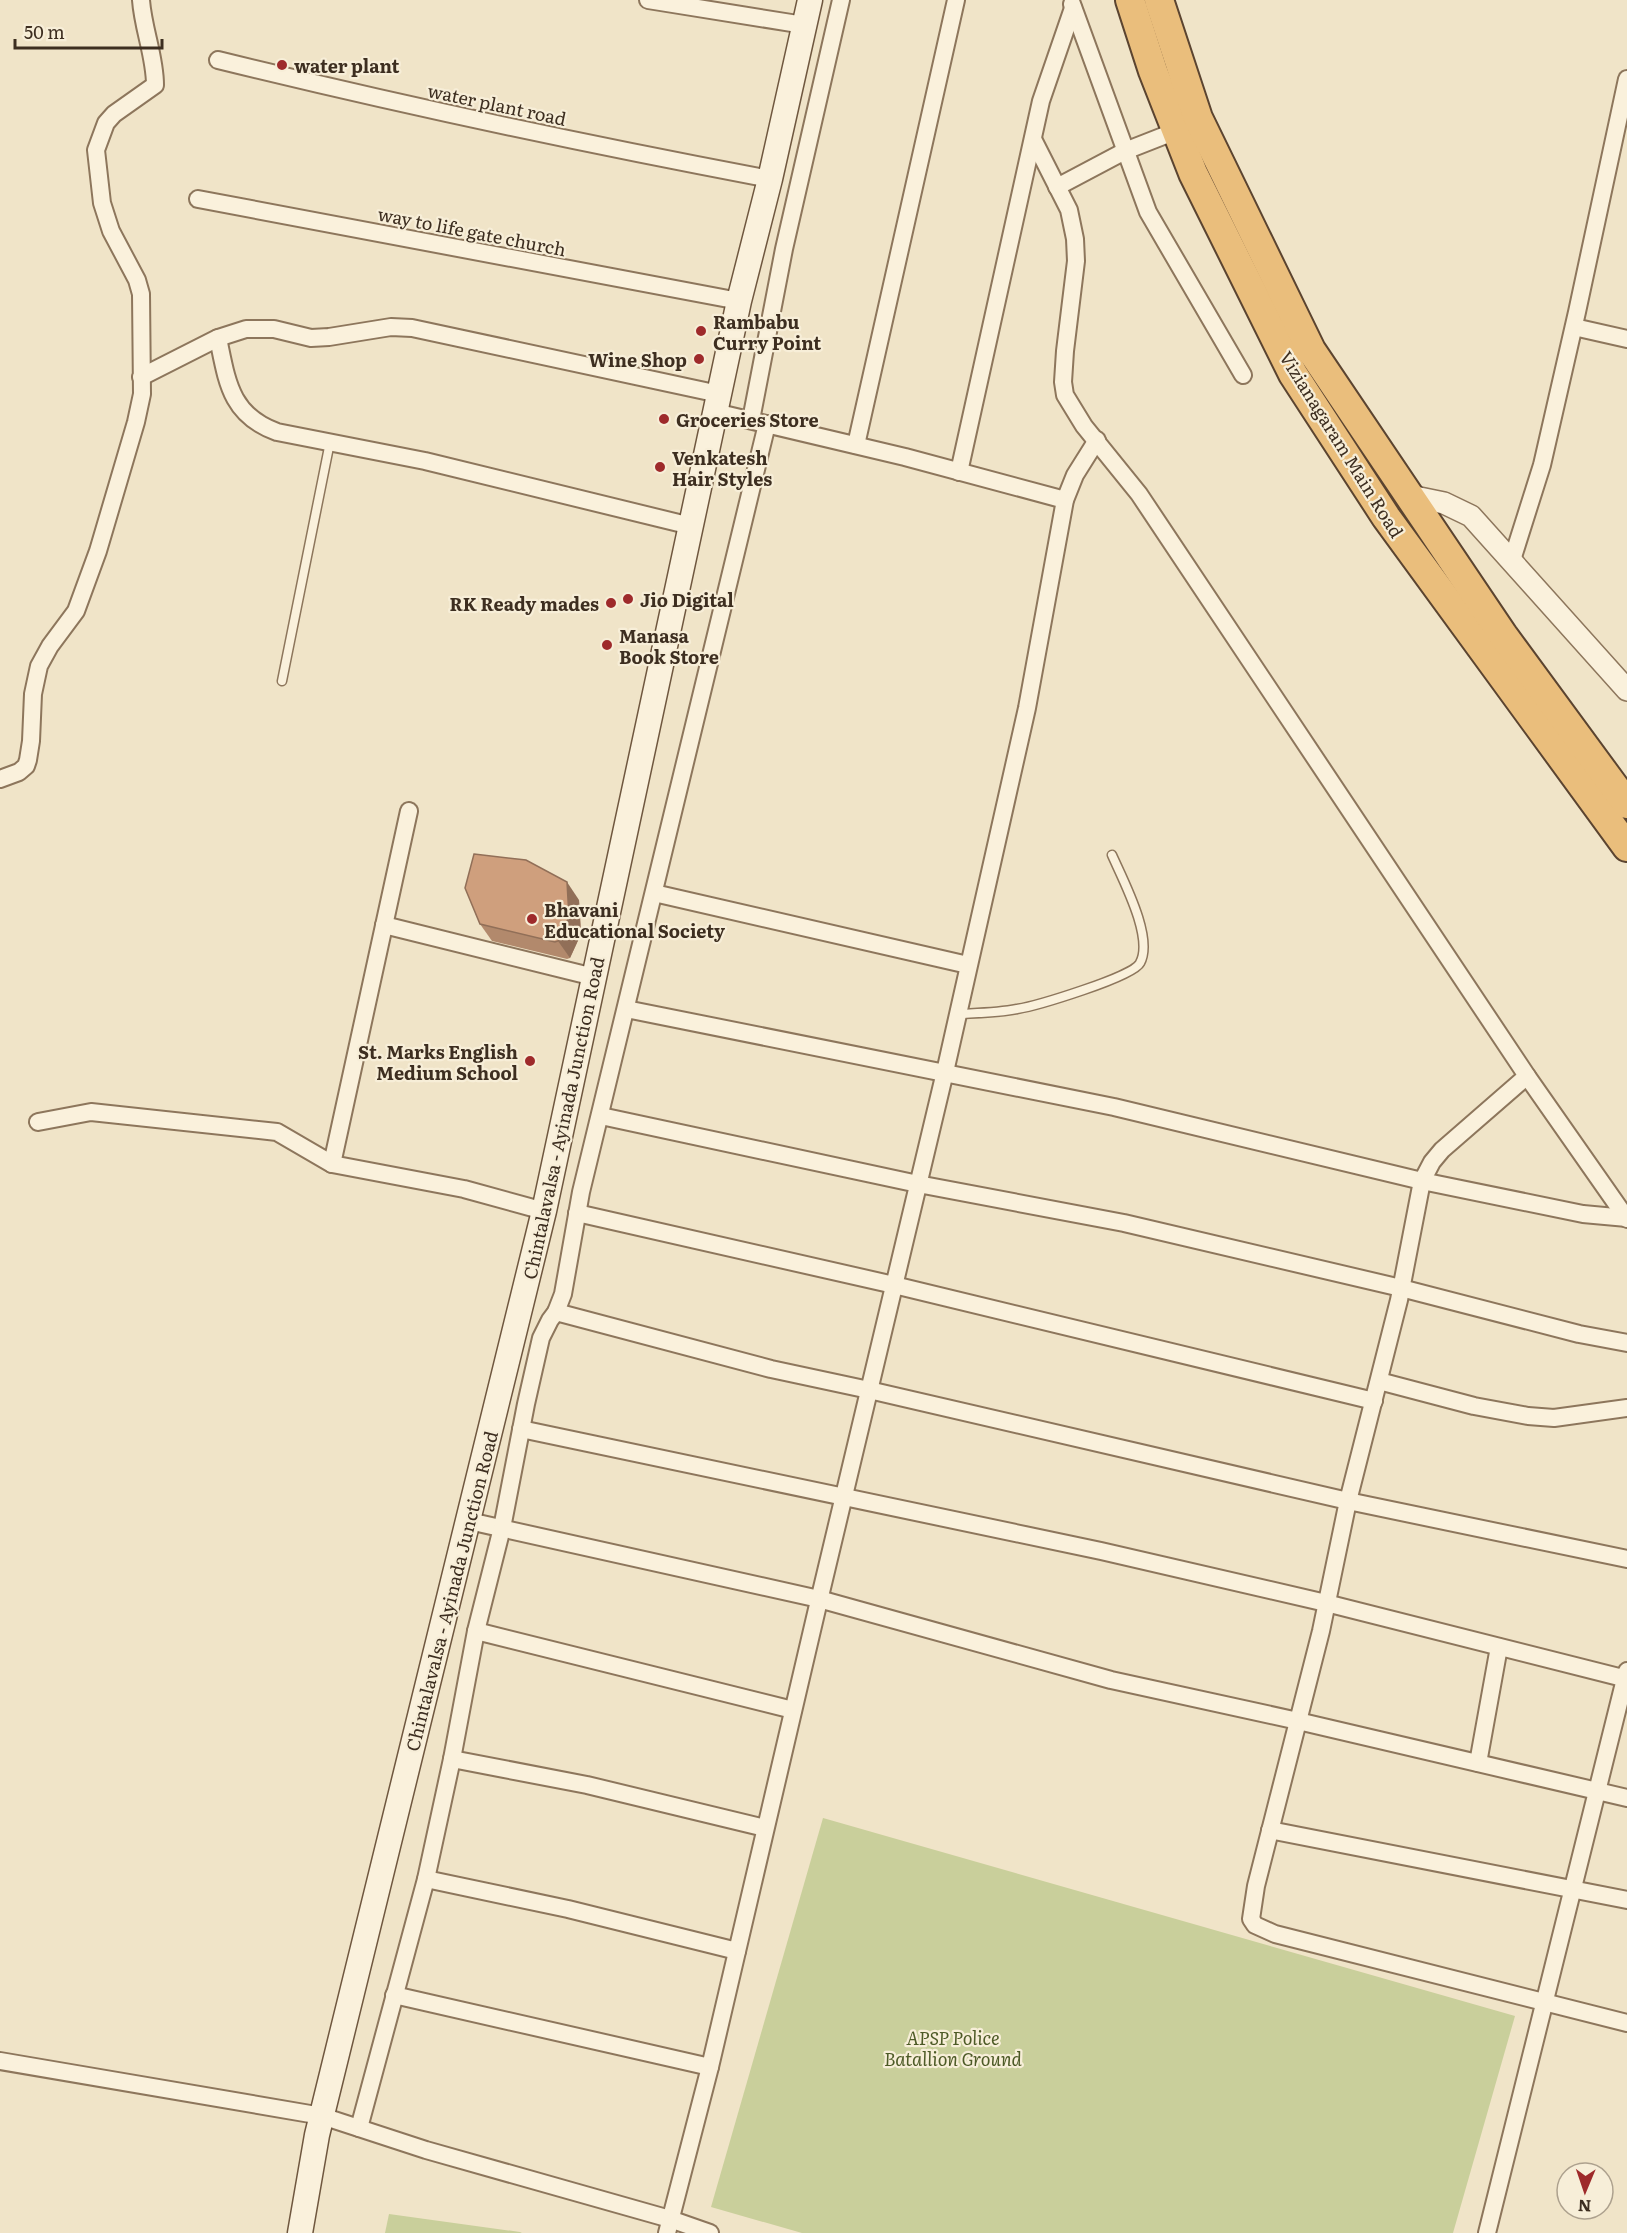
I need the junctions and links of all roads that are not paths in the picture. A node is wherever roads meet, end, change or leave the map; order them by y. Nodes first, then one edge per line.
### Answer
1 (141, 0) edge
2 (648, 0) edge
3 (810, 0) edge
4 (841, 0) edge
5 (956, 0) edge
6 (1131, 0) edge
7 (1159, 0) edge
8 (1072, 4) edge
9 (804, 25) junction
10 (218, 60) dead end
11 (1627, 80) edge
12 (1176, 131) junction
13 (1033, 139) junction
14 (1125, 152) junction
15 (770, 179) junction
16 (1057, 188) junction
17 (198, 199) dead end
18 (739, 301) junction
19 (1574, 327) junction
20 (218, 338) junction
21 (1627, 339) edge
22 (1243, 375) dead end
23 (141, 377) junction
24 (717, 403) junction
25 (759, 422) junction
26 (1097, 440) junction
27 (330, 442) junction
28 (856, 445) junction
29 (959, 472) junction
30 (1410, 496) junction
31 (1065, 500) junction
32 (691, 526) junction
33 (1512, 560) junction
34 (282, 681) dead end
35 (1627, 690) edge
36 (0, 779) edge
37 (1627, 804) edge
38 (409, 811) dead end
39 (1627, 847) edge
40 (1112, 855) dead end
41 (654, 893) junction
42 (384, 925) junction
43 (968, 966) junction
44 (594, 977) junction
45 (626, 1009) junction
46 (958, 1014) junction
47 (945, 1072) junction
48 (1527, 1076) junction
49 (601, 1116) junction
50 (38, 1122) dead end
51 (332, 1164) junction
52 (1422, 1181) junction
53 (918, 1184) junction
54 (544, 1212) junction
55 (577, 1213) junction
56 (1627, 1218) edge
57 (894, 1285) junction
58 (1401, 1288) junction
59 (556, 1312) junction
60 (1627, 1343) edge
61 (1379, 1381) junction
62 (869, 1390) junction
63 (1374, 1401) junction
64 (1627, 1408) edge
65 (521, 1429) junction
66 (844, 1496) junction
67 (1348, 1501) junction
68 (469, 1521) junction
69 (502, 1528) junction
70 (1627, 1559) edge
71 (819, 1599) junction
72 (1326, 1603) junction
73 (476, 1631) junction
74 (1499, 1647) junction
75 (1626, 1676) edge
76 (793, 1710) junction
77 (1298, 1721) junction
78 (452, 1759) junction
79 (1478, 1763) junction
80 (1597, 1791) junction
81 (1627, 1798) edge
82 (765, 1828) junction
83 (1270, 1830) junction
84 (426, 1879) junction
85 (1572, 1890) junction
86 (1627, 1900) edge
87 (737, 1951) junction
88 (394, 1995) junction
89 (1545, 2001) junction
90 (1627, 2023) edge
91 (0, 2061) edge
92 (711, 2067) junction
93 (322, 2116) junction
94 (359, 2128) junction
95 (669, 2226) edge
96 (300, 2233) edge
97 (710, 2233) edge
98 (1487, 2233) edge

1 - 23 street
2 - 9 street
3 - 9 main road, Chintalavalsa - Ayinada Junction Road
4 - 25 street
5 - 28 street
6 - 12 highway, Vizianagaram Main Road
7 - 30 highway, Vizianagaram Main Road
8 - 13 street
8 - 14 street
9 - 15 main road, Chintalavalsa - Ayinada Junction Road
10 - 15 street, water plant road
11 - 19 street
12 - 14 street
12 - 39 highway, Vizianagaram Main Road
13 - 16 street
13 - 29 street
14 - 16 street
14 - 22 street
15 - 18 main road, Chintalavalsa - Ayinada Junction Road
16 - 26 street
17 - 18 street, way to life gate church
18 - 24 main road, Chintalavalsa - Ayinada Junction Road
19 - 21 street
19 - 33 street
20 - 23 street
20 - 24 street
20 - 27 street
23 - 36 street
24 - 25 street
24 - 32 main road, Chintalavalsa - Ayinada Junction Road
25 - 28 street
25 - 41 street
26 - 31 street
26 - 48 street
27 - 32 street
27 - 34 lane
28 - 29 street
29 - 31 street
30 - 33 street
30 - 37 highway, Vizianagaram Main Road
31 - 43 street
32 - 44 main road, Chintalavalsa - Ayinada Junction Road
33 - 35 street
38 - 42 street
40 - 46 lane
41 - 43 street
41 - 45 street
42 - 44 street
42 - 51 street
43 - 46 street
44 - 54 main road, Chintalavalsa - Ayinada Junction Road
45 - 47 street
45 - 49 street
46 - 47 street
47 - 52 street
47 - 53 street
48 - 52 street
48 - 56 street
49 - 53 street
49 - 55 street
50 - 51 street
51 - 54 street
52 - 56 street
52 - 58 street
53 - 57 street
53 - 58 street
54 - 68 main road, Chintalavalsa - Ayinada Junction Road
55 - 57 street
55 - 59 street
57 - 62 street
57 - 63 street
58 - 60 street
58 - 61 street
59 - 62 street
59 - 65 street
61 - 63 street
61 - 64 street
62 - 66 street
62 - 67 street
63 - 67 street
65 - 66 street
65 - 69 street
66 - 71 street
66 - 72 street
67 - 70 street
67 - 72 street
68 - 69 street
68 - 93 main road, Chintalavalsa - Ayinada Junction Road
69 - 71 street
69 - 73 street
71 - 76 street
71 - 77 street
72 - 74 street
72 - 77 street
73 - 76 street
73 - 78 street
74 - 75 street
74 - 79 street
75 - 80 street
76 - 82 street
77 - 79 street
77 - 83 street
78 - 82 street
78 - 84 street
79 - 80 street
80 - 81 street
80 - 85 street
82 - 87 street
83 - 85 street
83 - 89 street
84 - 87 street
84 - 88 street
85 - 86 street
85 - 89 street
87 - 92 street
88 - 92 street
88 - 94 street
89 - 90 street
89 - 98 street
91 - 93 street
92 - 95 street
93 - 94 street
93 - 96 main road, Chintalavalsa - Ayinada Junction Road
94 - 95 street
95 - 97 street

